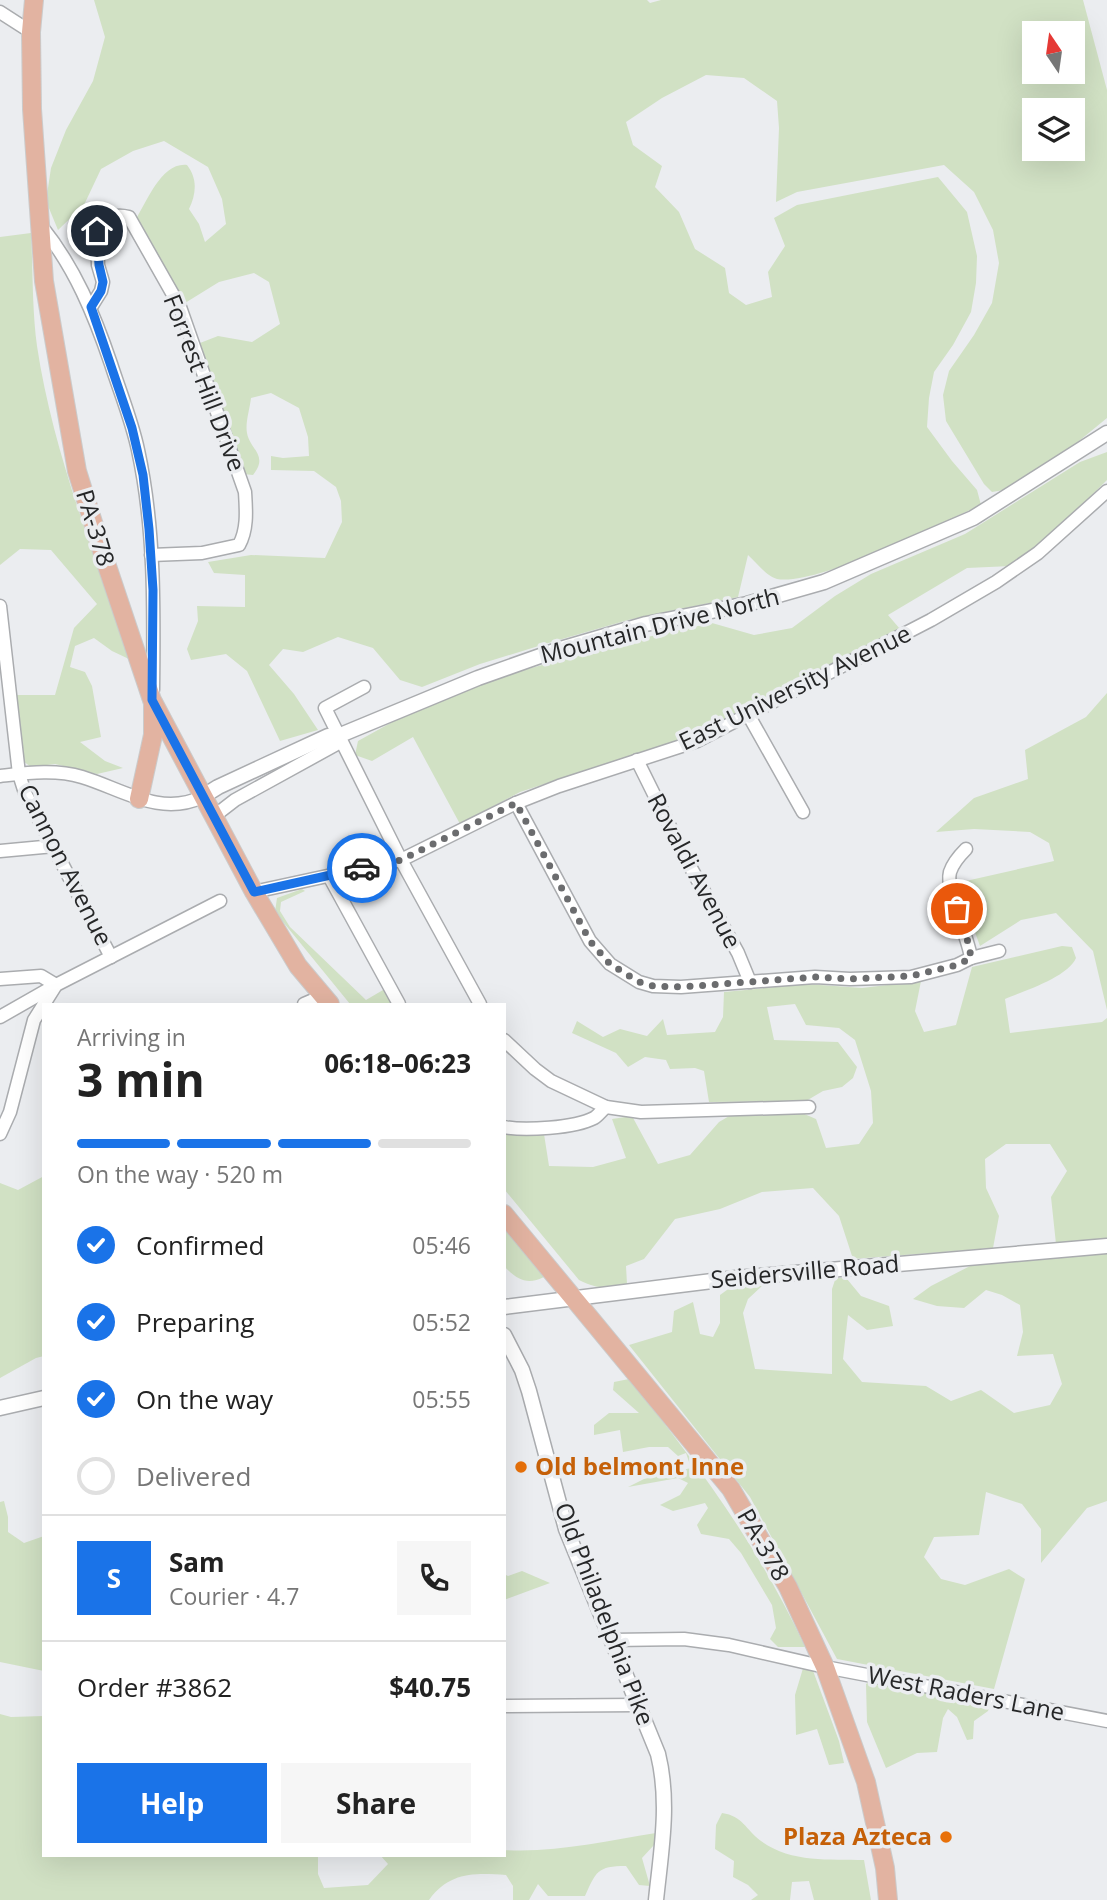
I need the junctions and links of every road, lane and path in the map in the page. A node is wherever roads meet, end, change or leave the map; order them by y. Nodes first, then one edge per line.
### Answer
1 (34, 0) edge
2 (0, 12) edge
3 (31, 32) junction
4 (42, 226) junction
5 (91, 307) junction
6 (1107, 433) edge
7 (1107, 491) edge
8 (151, 555) junction
9 (0, 606) edge
10 (3, 674) edge
11 (364, 687) dead end
12 (152, 700) junction
13 (750, 716) junction
14 (338, 736) junction
15 (637, 760) junction
16 (19, 774) junction
17 (0, 776) edge
18 (202, 797) junction
19 (139, 799) junction
20 (516, 803) junction
21 (803, 812) dead end
22 (213, 817) junction
23 (54, 846) junction
24 (966, 849) dead end
25 (0, 851) edge
26 (401, 860) junction
27 (329, 876) junction
28 (254, 892) junction
29 (220, 901) dead end
30 (999, 951) dead end
31 (111, 957) junction
32 (971, 958) junction
33 (0, 979) edge
34 (750, 982) junction
35 (56, 985) junction
36 (45, 1003) edge
37 (318, 1003) edge
38 (398, 1003) edge
39 (479, 1003) edge
40 (42, 1007) edge
41 (0, 1017) edge
42 (506, 1042) edge
43 (606, 1107) junction
44 (809, 1107) dead end
45 (506, 1127) edge
46 (0, 1134) edge
47 (506, 1216) edge
48 (1107, 1246) edge
49 (576, 1298) junction
50 (506, 1307) edge
51 (506, 1339) edge
52 (42, 1398) edge
53 (0, 1408) edge
54 (612, 1640) junction
55 (825, 1667) junction
56 (638, 1705) junction
57 (506, 1706) edge
58 (1107, 1721) edge
59 (656, 1900) edge
60 (888, 1900) edge

1 - 3 main road, PA-378
2 - 3 street
3 - 4 main road, PA-378
4 - 5 street
4 - 12 main road, PA-378
5 - 8 street
5 - 8 street, Forrest Hill Drive
6 - 14 street, Mountain Drive North
7 - 13 street, East University Avenue
8 - 12 street
9 - 10 street, Cannon Avenue
10 - 16 street, Cannon Avenue
11 - 14 street
12 - 18 main road, PA-378
12 - 19 main road
13 - 15 street, East University Avenue
13 - 21 street
14 - 18 street, Mountain Drive North
14 - 22 street
14 - 26 street
15 - 20 street, East University Avenue
15 - 34 street, Rovaldi Avenue
16 - 17 street
16 - 19 street
16 - 23 street, Cannon Avenue
18 - 19 street
18 - 22 main road, PA-378
20 - 26 street, East University Avenue
20 - 34 street
22 - 28 main road, PA-378
23 - 25 street
23 - 31 street, Cannon Avenue
24 - 32 street
26 - 27 street, East University Avenue
26 - 39 street
27 - 28 street, East University Avenue
27 - 38 street
28 - 37 main road, PA-378
29 - 31 street
30 - 32 street
31 - 35 street
32 - 34 street
33 - 35 street
35 - 36 street
35 - 41 street
40 - 46 street
42 - 43 street
43 - 44 street
43 - 45 street
47 - 49 main road, PA-378
48 - 49 street, Seidersville Road
49 - 50 street, Seidersville Road
49 - 55 main road, PA-378
51 - 54 street, Old Philadelphia Pike
52 - 53 street
54 - 55 street, West Raders Lane
54 - 56 street, Old Philadelphia Pike
55 - 58 street, West Raders Lane
55 - 60 main road, PA-378
56 - 57 street
56 - 59 street, Old Philadelphia Pike

